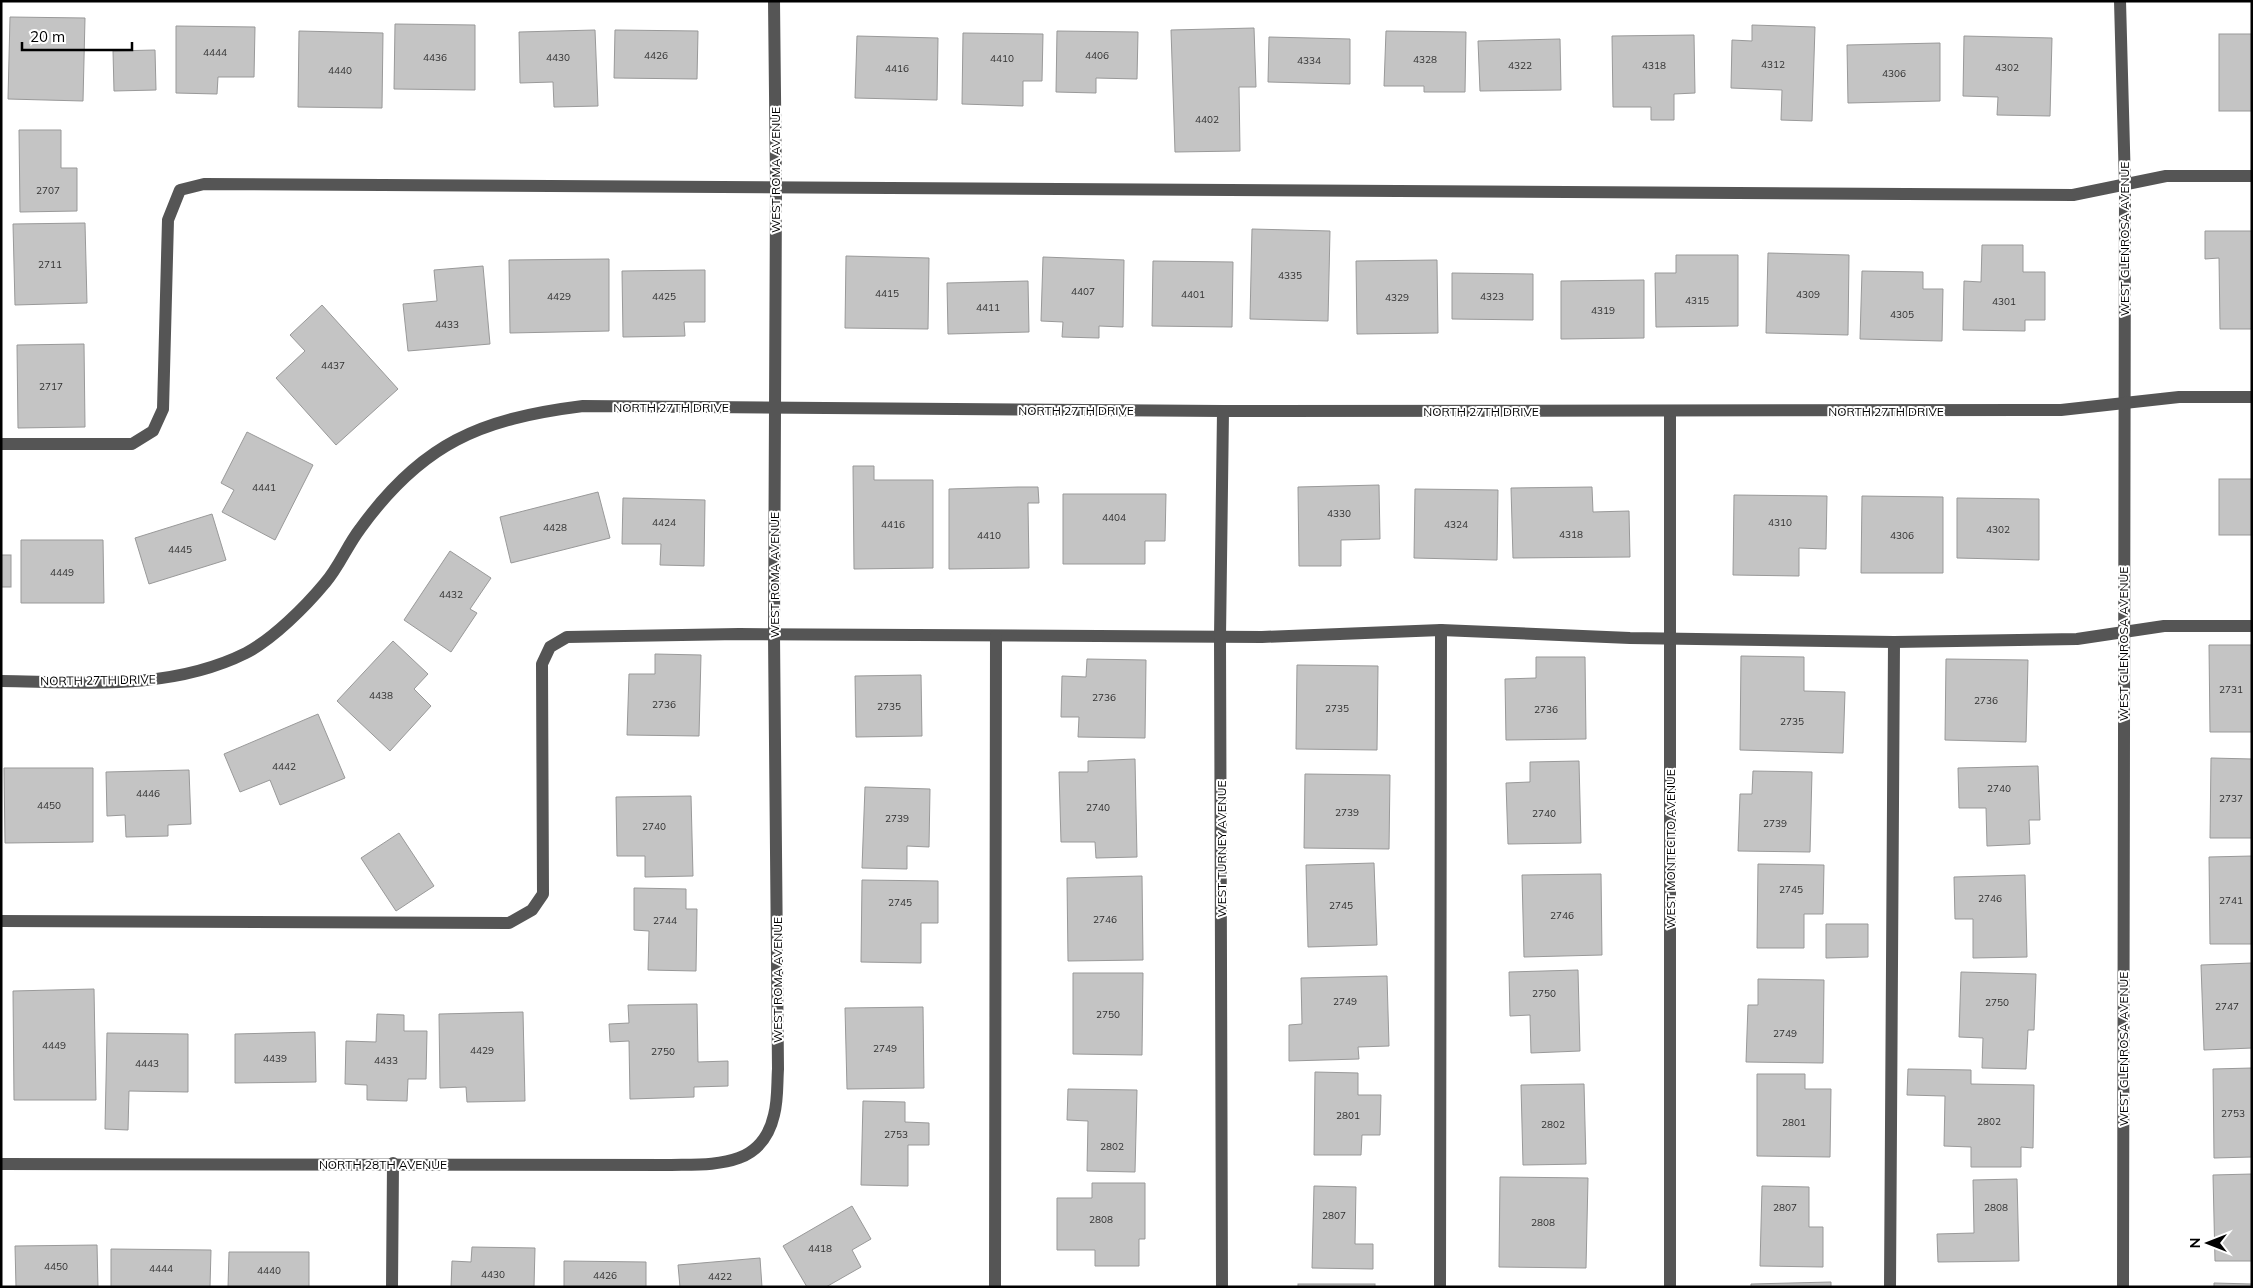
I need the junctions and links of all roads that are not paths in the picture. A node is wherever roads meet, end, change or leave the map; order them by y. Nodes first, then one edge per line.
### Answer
1 (774, 1) edge
2 (2120, 1) edge
3 (2252, 176) edge
4 (2125, 185) junction
5 (776, 187) junction
6 (2252, 398) edge
7 (2123, 403) junction
8 (774, 407) junction
9 (1223, 411) junction
10 (1670, 412) junction
11 (1, 444) edge
12 (2252, 626) edge
13 (1441, 630) junction
14 (2124, 633) junction
15 (774, 635) junction
16 (996, 636) junction
17 (1220, 637) junction
18 (1670, 639) junction
19 (1894, 642) junction
20 (1, 681) edge
21 (1, 921) edge
22 (760, 1144) joint
23 (393, 1163) junction
24 (1, 1164) edge
25 (392, 1287) edge
26 (995, 1287) edge
27 (1222, 1287) edge
28 (1440, 1287) edge
29 (1670, 1287) edge
30 (1890, 1287) edge
31 (2123, 1287) edge

1 - 5 street, WEST ROMA AVENUE
2 - 4 street, WEST GLENROSA AVENUE
3 - 4 street
4 - 5 street
4 - 7 street, WEST GLENROSA AVENUE
5 - 8 street, WEST ROMA AVENUE
5 - 11 street
6 - 7 street, NORTH 27TH DRIVE
7 - 10 street, NORTH 27TH DRIVE
7 - 14 street, WEST GLENROSA AVENUE
8 - 9 street, NORTH 27TH DRIVE
8 - 15 street, WEST ROMA AVENUE
8 - 20 street, NORTH 27TH DRIVE
9 - 10 street, NORTH 27TH DRIVE
9 - 17 street, WEST TURNEY AVENUE
10 - 18 street, WEST MONTECITO AVENUE
12 - 14 street
13 - 17 street
13 - 18 street
13 - 28 street
14 - 19 street
14 - 31 street, WEST GLENROSA AVENUE
15 - 16 street
15 - 21 street
15 - 22 street, WEST ROMA AVENUE
16 - 17 street
16 - 26 street
17 - 27 street, WEST TURNEY AVENUE
18 - 19 street
18 - 29 street, WEST MONTECITO AVENUE
19 - 30 street
22 - 23 street, NORTH 28TH AVENUE
23 - 24 street, NORTH 28TH AVENUE
23 - 25 street

